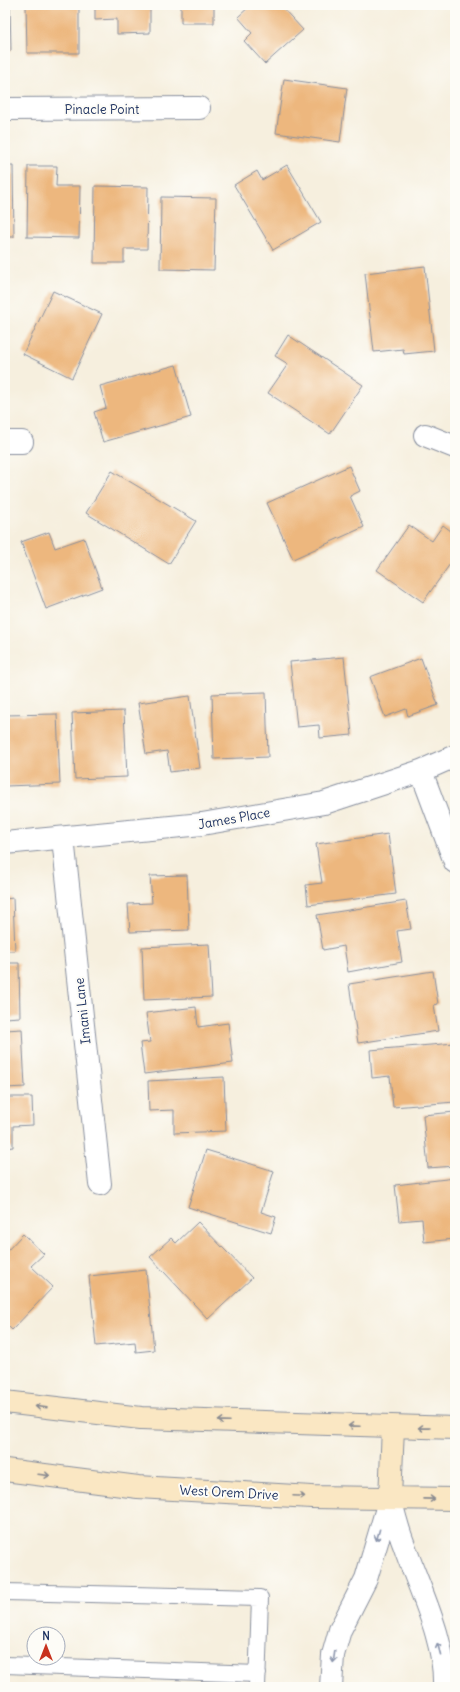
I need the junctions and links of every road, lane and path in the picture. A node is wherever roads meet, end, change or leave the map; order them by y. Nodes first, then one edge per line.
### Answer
1 (199, 108) dead end
2 (5, 109) edge
3 (425, 435) dead end
4 (455, 447) edge
5 (455, 756) edge
6 (421, 771) junction
7 (63, 838) junction
8 (5, 843) edge
9 (455, 862) edge
10 (100, 1184) dead end
11 (5, 1402) edge
12 (393, 1427) junction
13 (455, 1428) edge
14 (5, 1470) edge
15 (390, 1498) junction
16 (455, 1499) edge
17 (5, 1592) edge
18 (5, 1665) edge
19 (258, 1681) edge
20 (331, 1687) edge
21 (444, 1687) edge

1 - 2 street, Pinacle Point
3 - 4 street
5 - 6 street, James Place
6 - 7 street, James Place
6 - 9 street
7 - 8 street, James Place
7 - 10 street, Imani Lane
12 -> 11 main road
13 -> 12 main road
12 - 15 main road
14 -> 15 main road, West Orem Drive
15 -> 16 main road, West Orem Drive
15 -> 20 street
21 -> 15 street
17 - 19 lane
18 - 19 lane

